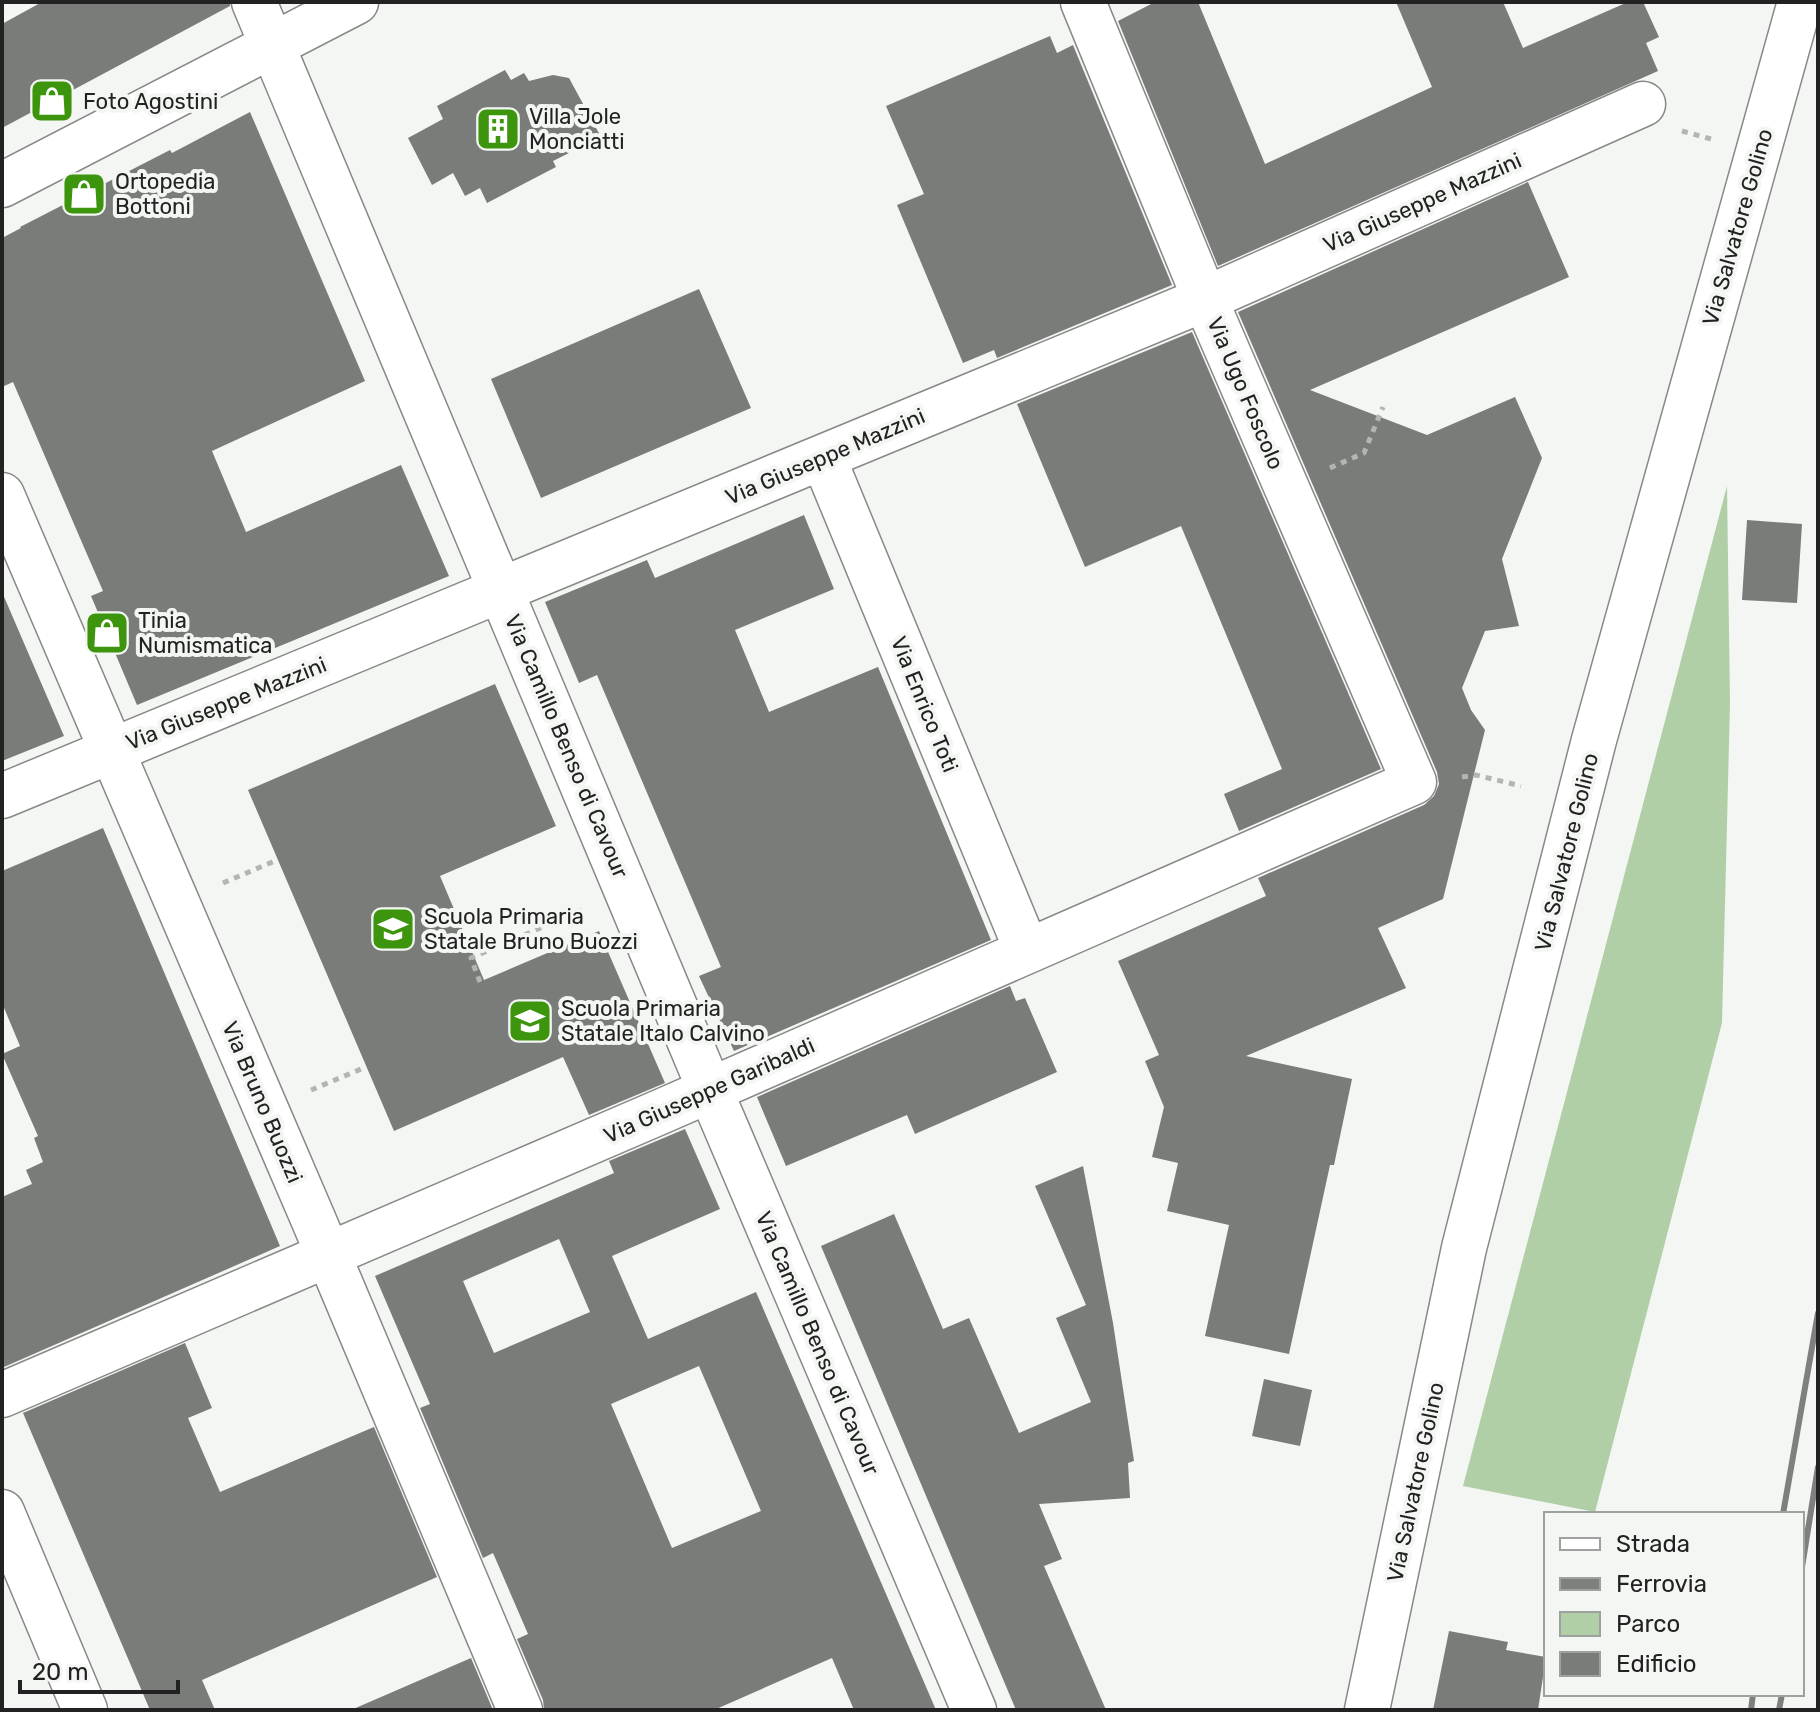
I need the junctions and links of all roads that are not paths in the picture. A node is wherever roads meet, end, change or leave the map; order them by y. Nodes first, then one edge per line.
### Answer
1 (254, 2) edge
2 (356, 2) edge
3 (1083, 2) edge
4 (1800, 2) edge
5 (273, 46) junction
6 (1643, 104) dead end
7 (2, 185) edge
8 (1205, 299) junction
9 (823, 457) junction
10 (2, 495) edge
11 (502, 590) junction
12 (113, 750) junction
13 (1414, 782) joint
14 (2, 796) edge
15 (1027, 951) junction
16 (710, 1090) junction
17 (328, 1255) junction
18 (2, 1395) edge
19 (2, 1512) edge
20 (85, 1710) edge
21 (520, 1710) edge
22 (974, 1710) edge
23 (1367, 1710) edge

1 - 5 street, Via Camillo Benso di Cavour
2 - 5 street
3 - 8 street, Via Ugo Foscolo
4 - 23 street, Via Salvatore Golino
5 - 7 street
5 - 11 street, Via Camillo Benso di Cavour
6 - 8 street, Via Giuseppe Mazzini
8 - 9 street, Via Giuseppe Mazzini
8 - 13 street, Via Ugo Foscolo
9 - 11 street, Via Giuseppe Mazzini
9 - 15 street, Via Enrico Toti
10 - 12 street, Via Bruno Buozzi
11 - 12 street, Via Giuseppe Mazzini
11 - 16 street, Via Camillo Benso di Cavour
12 - 14 street, Via Giuseppe Mazzini
12 - 17 street, Via Bruno Buozzi
13 - 15 street, Via Giuseppe Garibaldi
15 - 16 street, Via Giuseppe Garibaldi
16 - 17 street, Via Giuseppe Garibaldi
16 - 22 street, Via Camillo Benso di Cavour
17 - 18 street, Via Giuseppe Garibaldi
17 - 21 street, Via Bruno Buozzi
19 - 20 street

